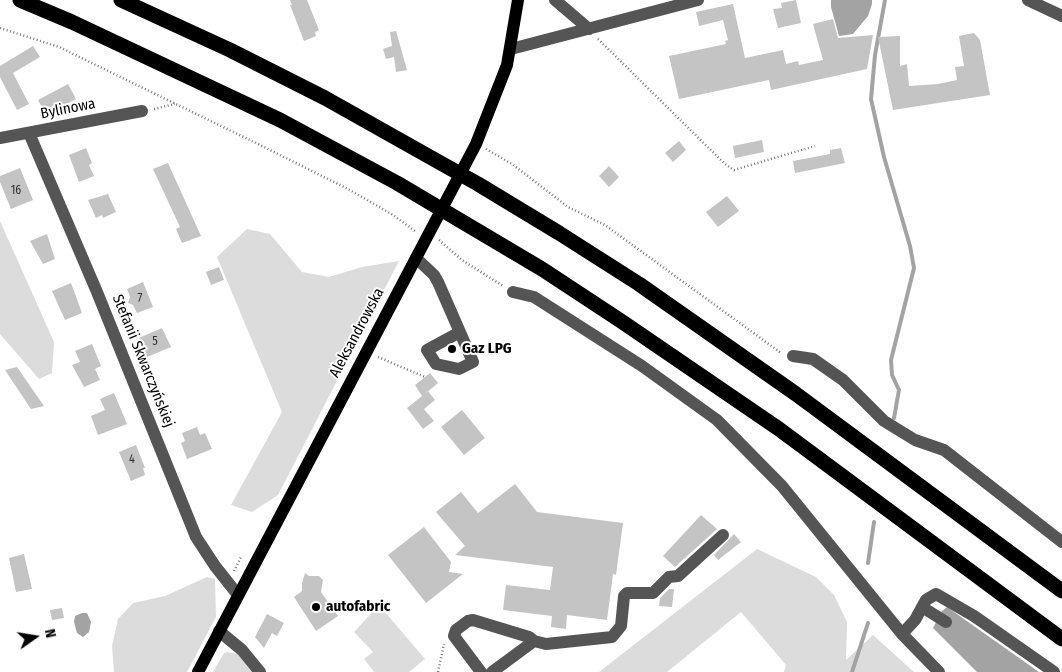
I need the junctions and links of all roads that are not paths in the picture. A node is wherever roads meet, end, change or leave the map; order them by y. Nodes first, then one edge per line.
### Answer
1 (20, 0) edge
2 (122, 0) edge
3 (518, 0) edge
4 (555, 0) edge
5 (698, 0) edge
6 (1028, 0) edge
7 (1062, 16) edge
8 (589, 29) junction
9 (511, 49) junction
10 (142, 111) road end
11 (29, 133) junction
12 (0, 138) edge
13 (416, 258) junction
14 (513, 292) road end
15 (460, 332) dead end
16 (794, 356) road end
17 (723, 535) dead end
18 (1062, 542) edge
19 (1062, 591) edge
20 (238, 595) junction
21 (922, 607) junction
22 (946, 622) dead end
23 (219, 630) junction
24 (902, 634) junction
25 (1062, 639) edge
26 (534, 641) junction
27 (198, 672) edge
28 (260, 672) edge
29 (480, 672) edge
30 (492, 672) edge
31 (939, 672) edge
32 (1054, 672) edge

1 - 25 highway
2 - 19 highway
3 - 9 main road, Aleksandrowska
4 - 8 street
5 - 8 street
6 - 7 street
8 - 9 street
9 - 13 main road, Aleksandrowska
10 - 11 street, Bylinowa
11 - 12 street, Bylinowa
11 - 20 street, Stefanii Skwarczyńskiej
13 - 15 street
13 - 20 main road, Aleksandrowska
14 - 24 street
16 - 18 street
17 - 26 street
20 - 23 main road, Aleksandrowska
21 - 22 street
21 - 24 street
21 - 32 street
23 - 27 main road, Aleksandrowska
23 - 28 street
24 - 31 street
26 - 29 street
26 - 30 street

